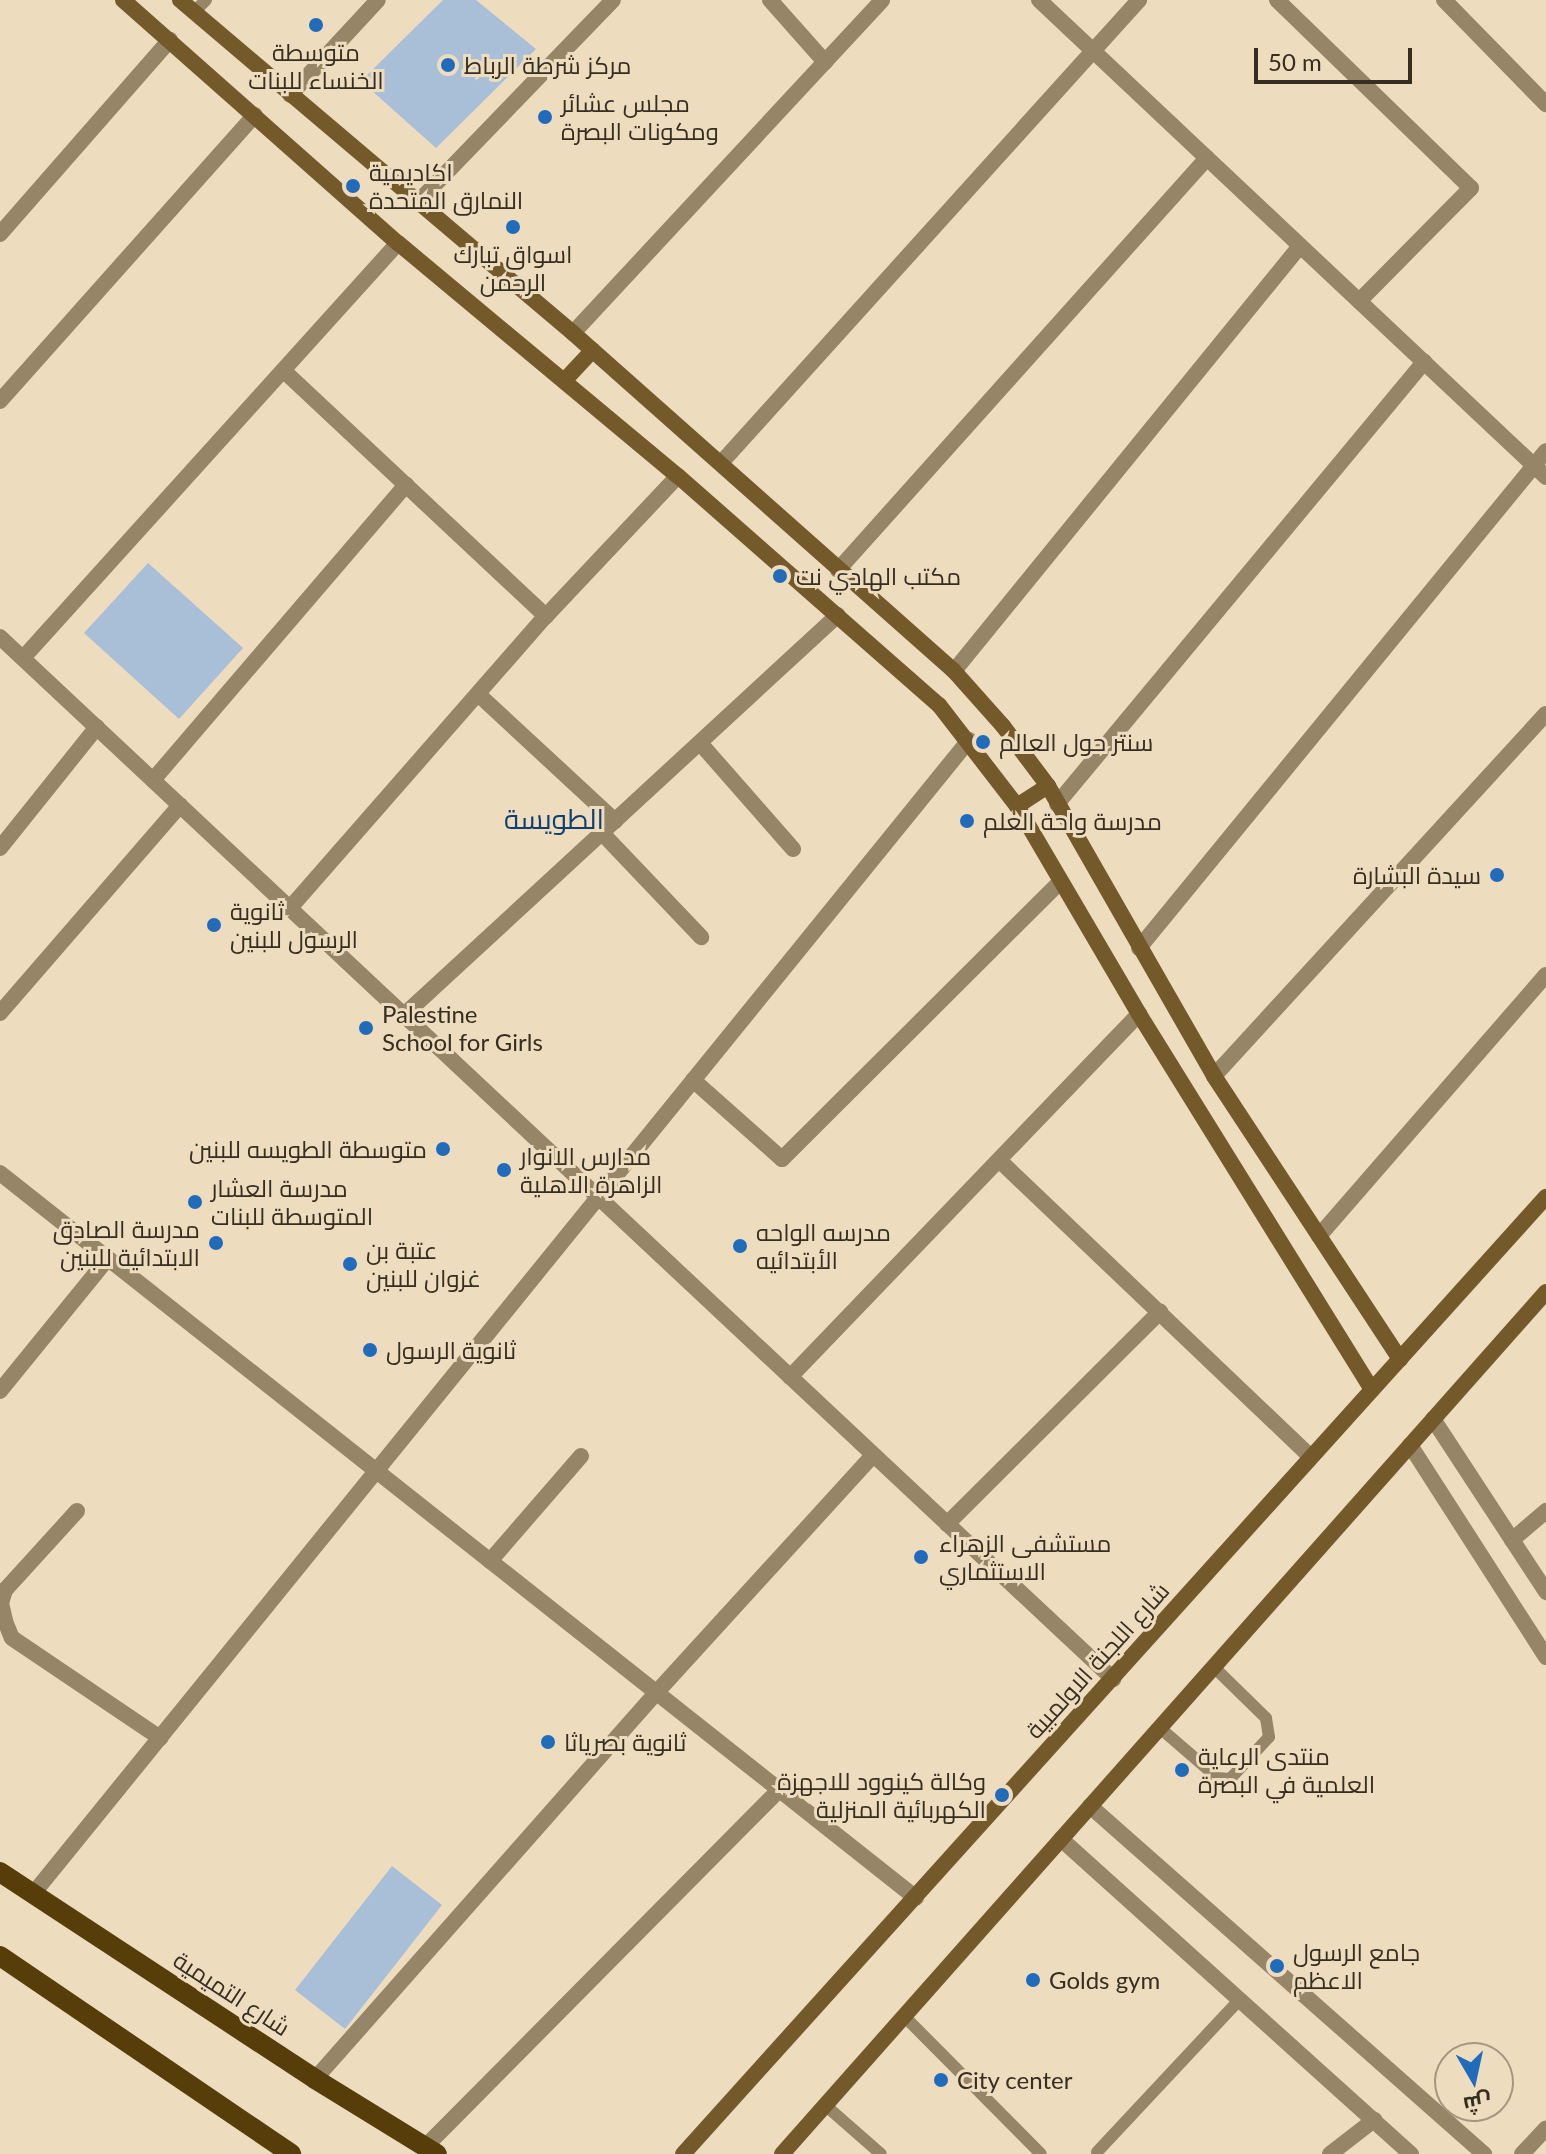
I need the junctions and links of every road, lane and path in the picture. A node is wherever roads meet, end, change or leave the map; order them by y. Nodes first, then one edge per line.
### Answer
1 (123, 0) edge
2 (180, 0) edge
3 (378, 0) edge
4 (613, 0) edge
5 (770, 0) edge
6 (882, 0) edge
7 (1039, 0) edge
8 (1139, 0) edge
9 (1277, 0) edge
10 (1444, 0) edge
11 (200, 6) edge
12 (170, 40) junction
13 (1093, 51) junction
14 (825, 62) junction
15 (290, 95) junction
16 (1546, 104) edge
17 (255, 115) junction
18 (1207, 158) junction
19 (419, 201) junction
20 (0, 234) edge
21 (398, 243) junction
22 (1300, 246) junction
23 (1359, 301) junction
24 (573, 333) junction
25 (593, 350) junction
26 (1424, 362) junction
27 (284, 371) junction
28 (564, 381) junction
29 (0, 401) edge
30 (1546, 451) edge
31 (721, 463) junction
32 (1540, 471) edge
33 (678, 476) junction
34 (406, 485) junction
35 (838, 570) junction
36 (838, 615) junction
37 (546, 616) junction
38 (0, 637) edge
39 (23, 658) junction
40 (954, 671) junction
41 (478, 694) junction
42 (1546, 714) edge
43 (97, 727) junction
44 (969, 740) junction
45 (700, 743) junction
46 (153, 780) junction
47 (1048, 786) junction
48 (1057, 804) junction
49 (180, 805) junction
50 (1017, 806) junction
51 (615, 821) junction
52 (602, 833) junction
53 (0, 848) edge
54 (793, 849) dead end
55 (1060, 882) junction
56 (290, 908) junction
57 (701, 937) dead end
58 (1139, 948) junction
59 (1546, 975) edge
60 (0, 1013) edge
61 (1139, 1014) junction
62 (404, 1015) junction
63 (1214, 1076) junction
64 (693, 1080) junction
65 (999, 1160) junction
66 (0, 1173) edge
67 (598, 1197) junction
68 (1546, 1197) edge
69 (1319, 1236) junction
70 (108, 1258) junction
71 (1546, 1292) edge
72 (1160, 1312) junction
73 (1400, 1359) junction
74 (790, 1377) junction
75 (1372, 1390) junction
76 (0, 1391) edge
77 (1433, 1419) junction
78 (1410, 1445) junction
79 (873, 1455) junction
80 (581, 1456) dead end
81 (1310, 1456) junction
82 (376, 1471) junction
83 (77, 1511) dead end
84 (1546, 1511) edge
85 (947, 1524) junction
86 (1512, 1540) junction
87 (490, 1561) junction
88 (1546, 1592) edge
89 (1546, 1657) edge
90 (1214, 1667) junction
91 (1113, 1679) junction
92 (656, 1693) junction
93 (1160, 1728) junction
94 (160, 1738) junction
95 (779, 1790) junction
96 (1090, 1806) junction
97 (1061, 1839) junction
98 (0, 1872) edge
99 (33, 1894) junction
100 (916, 1898) junction
101 (0, 1956) edge
102 (1239, 2000) junction
103 (904, 2016) junction
104 (315, 2079) junction
105 (825, 2105) junction
106 (1374, 2120) junction
107 (1546, 2128) edge
108 (432, 2150) edge
109 (280, 2151) edge
110 (1097, 2152) dead end
111 (683, 2154) edge
112 (782, 2154) edge
113 (881, 2154) edge
114 (1041, 2154) edge
115 (1330, 2154) edge
116 (1411, 2154) edge
117 (1484, 2154) edge
118 (1522, 2154) edge

1 - 12 main road
2 - 11 main road
3 - 15 street
4 - 19 street
5 - 14 street
6 - 14 street
7 - 13 street
8 - 13 street
9 - 23 street
10 - 16 street
11 - 15 main road
12 - 17 main road
12 - 20 street
13 - 18 street
13 - 31 street
14 - 24 street
15 - 19 main road
17 - 21 main road
17 - 29 street
18 - 22 street
18 - 35 street
19 - 24 main road
21 - 27 street
21 - 28 main road
22 - 23 street
22 - 40 street
23 - 26 street
24 - 25 main road
25 - 28 main road
25 - 31 main road
26 - 32 street
26 - 48 street
27 - 34 street
27 - 39 street
28 - 33 main road
30 - 32 street
31 - 35 main road
32 - 58 street
33 - 36 main road
33 - 37 street
34 - 37 street
34 - 46 street
35 - 40 main road
36 - 44 main road
36 - 45 street
37 - 41 street
38 - 39 street
39 - 43 street
40 - 47 main road
41 - 51 street
41 - 56 street
42 - 63 street
43 - 46 street
43 - 53 street
44 - 50 main road
44 - 64 street
45 - 51 street
45 - 54 street
46 - 49 street
47 - 48 main road
47 - 50 main road
48 - 58 main road
49 - 56 street
49 - 60 street
50 - 55 main road
51 - 52 street
52 - 57 street
52 - 62 street
55 - 61 main road
55 - 64 street
56 - 62 street
58 - 63 main road
59 - 69 street
61 - 65 street
61 - 75 main road
62 - 67 street
63 - 69 main road
64 - 67 street
65 - 72 street
65 - 74 street
66 - 70 street
67 - 74 street
67 - 82 street
68 - 73 main road, شارع اللجنة الاولمبية
69 - 73 main road
70 - 76 street
70 - 82 street
71 - 77 main road
72 - 81 street
72 - 85 street
73 - 75 main road, شارع اللجنة الاولمبية
74 - 79 street
75 - 81 main road, شارع اللجنة الاولمبية
77 - 78 main road
77 - 86 street
78 - 89 street
78 - 90 main road
79 - 85 street
79 - 92 street
80 - 87 street
81 - 91 main road, شارع اللجنة الاولمبية
82 - 87 street
82 - 94 street
83 - 94 street
84 - 86 street
85 - 91 street
86 - 88 street
87 - 92 street
90 - 93 main road
90 - 93 lane
91 - 100 main road, شارع اللجنة الاولمبية
92 - 95 street
92 - 104 street
93 - 96 main road
94 - 99 street
95 - 100 street
95 - 108 street
96 - 97 main road
96 - 117 street
97 - 102 street
97 - 103 main road
98 - 99 main road, شارع التميمية
99 - 104 main road, شارع التميمية
100 - 111 main road, شارع اللجنة الاولمبية
101 - 109 main road
102 - 106 street
102 - 110 lane
103 - 105 main road
103 - 114 lane
104 - 108 main road, شارع التميمية
105 - 112 main road
105 - 113 lane
106 - 115 street
106 - 116 street
107 - 118 street

